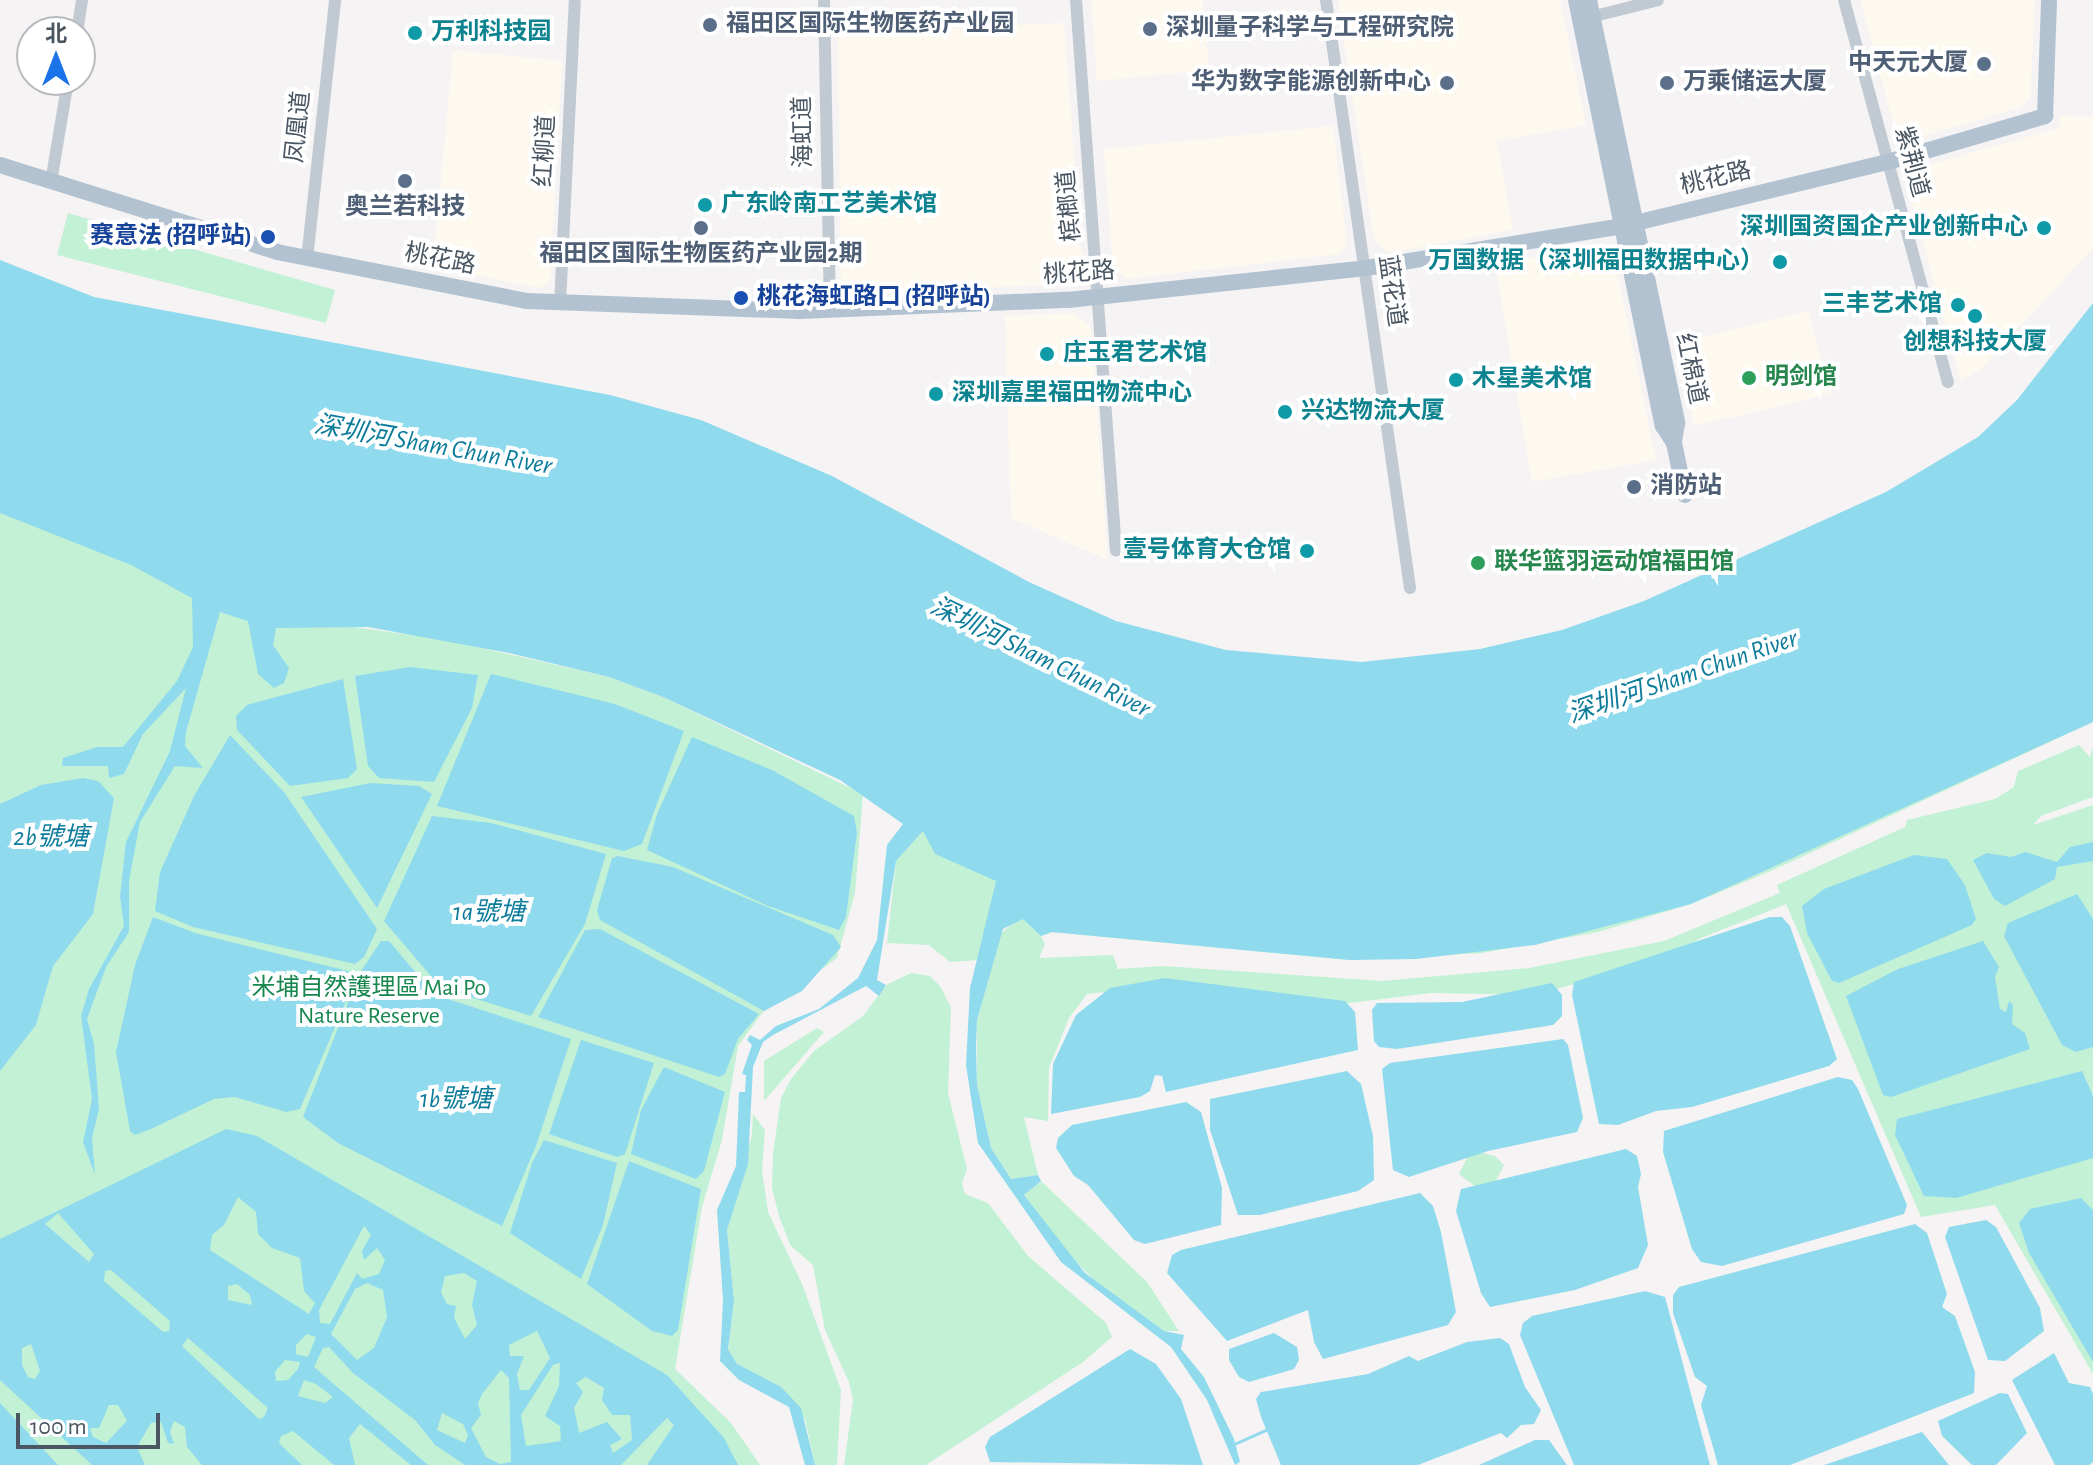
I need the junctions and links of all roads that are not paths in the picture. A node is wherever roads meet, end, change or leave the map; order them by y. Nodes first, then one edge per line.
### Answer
1 (335, 0) edge
2 (575, 0) edge
3 (824, 0) edge
4 (1076, 0) edge
5 (1326, 0) edge
6 (1576, 0) edge
7 (1658, 0) edge
8 (1844, 0) edge
9 (2049, 0) edge
10 (1587, 12) edge
11 (65, 96) edge
12 (1888, 162) junction
13 (0, 165) edge
14 (51, 182) junction
15 (1629, 224) junction
16 (307, 259) junction
17 (1366, 268) junction
18 (1100, 297) junction
19 (560, 304) junction
20 (830, 310) junction
21 (1948, 382) dead end
22 (1685, 495) dead end
23 (1116, 551) dead end
24 (1410, 588) dead end

1 - 16 street, 凤凰道
2 - 19 street, 红柳道
3 - 20 street, 海虹道
4 - 18 street, 槟榔道
5 - 17 street, 蓝花道
6 - 10 main road, 红棉道
7 - 10 street
8 - 12 street, 紫荆道
9 - 12 main road, 桃花路
10 - 15 main road, 红棉道
11 - 14 street
12 - 15 main road, 桃花路
12 - 21 street, 紫荆道
13 - 14 main road, 桃花路
14 - 16 main road, 桃花路
15 - 17 main road, 桃花路
15 - 22 main road, 红棉道
16 - 19 main road, 桃花路
17 - 18 main road, 桃花路
17 - 24 street, 蓝花道
18 - 20 main road, 桃花路
18 - 23 street, 槟榔道
19 - 20 main road, 桃花路

